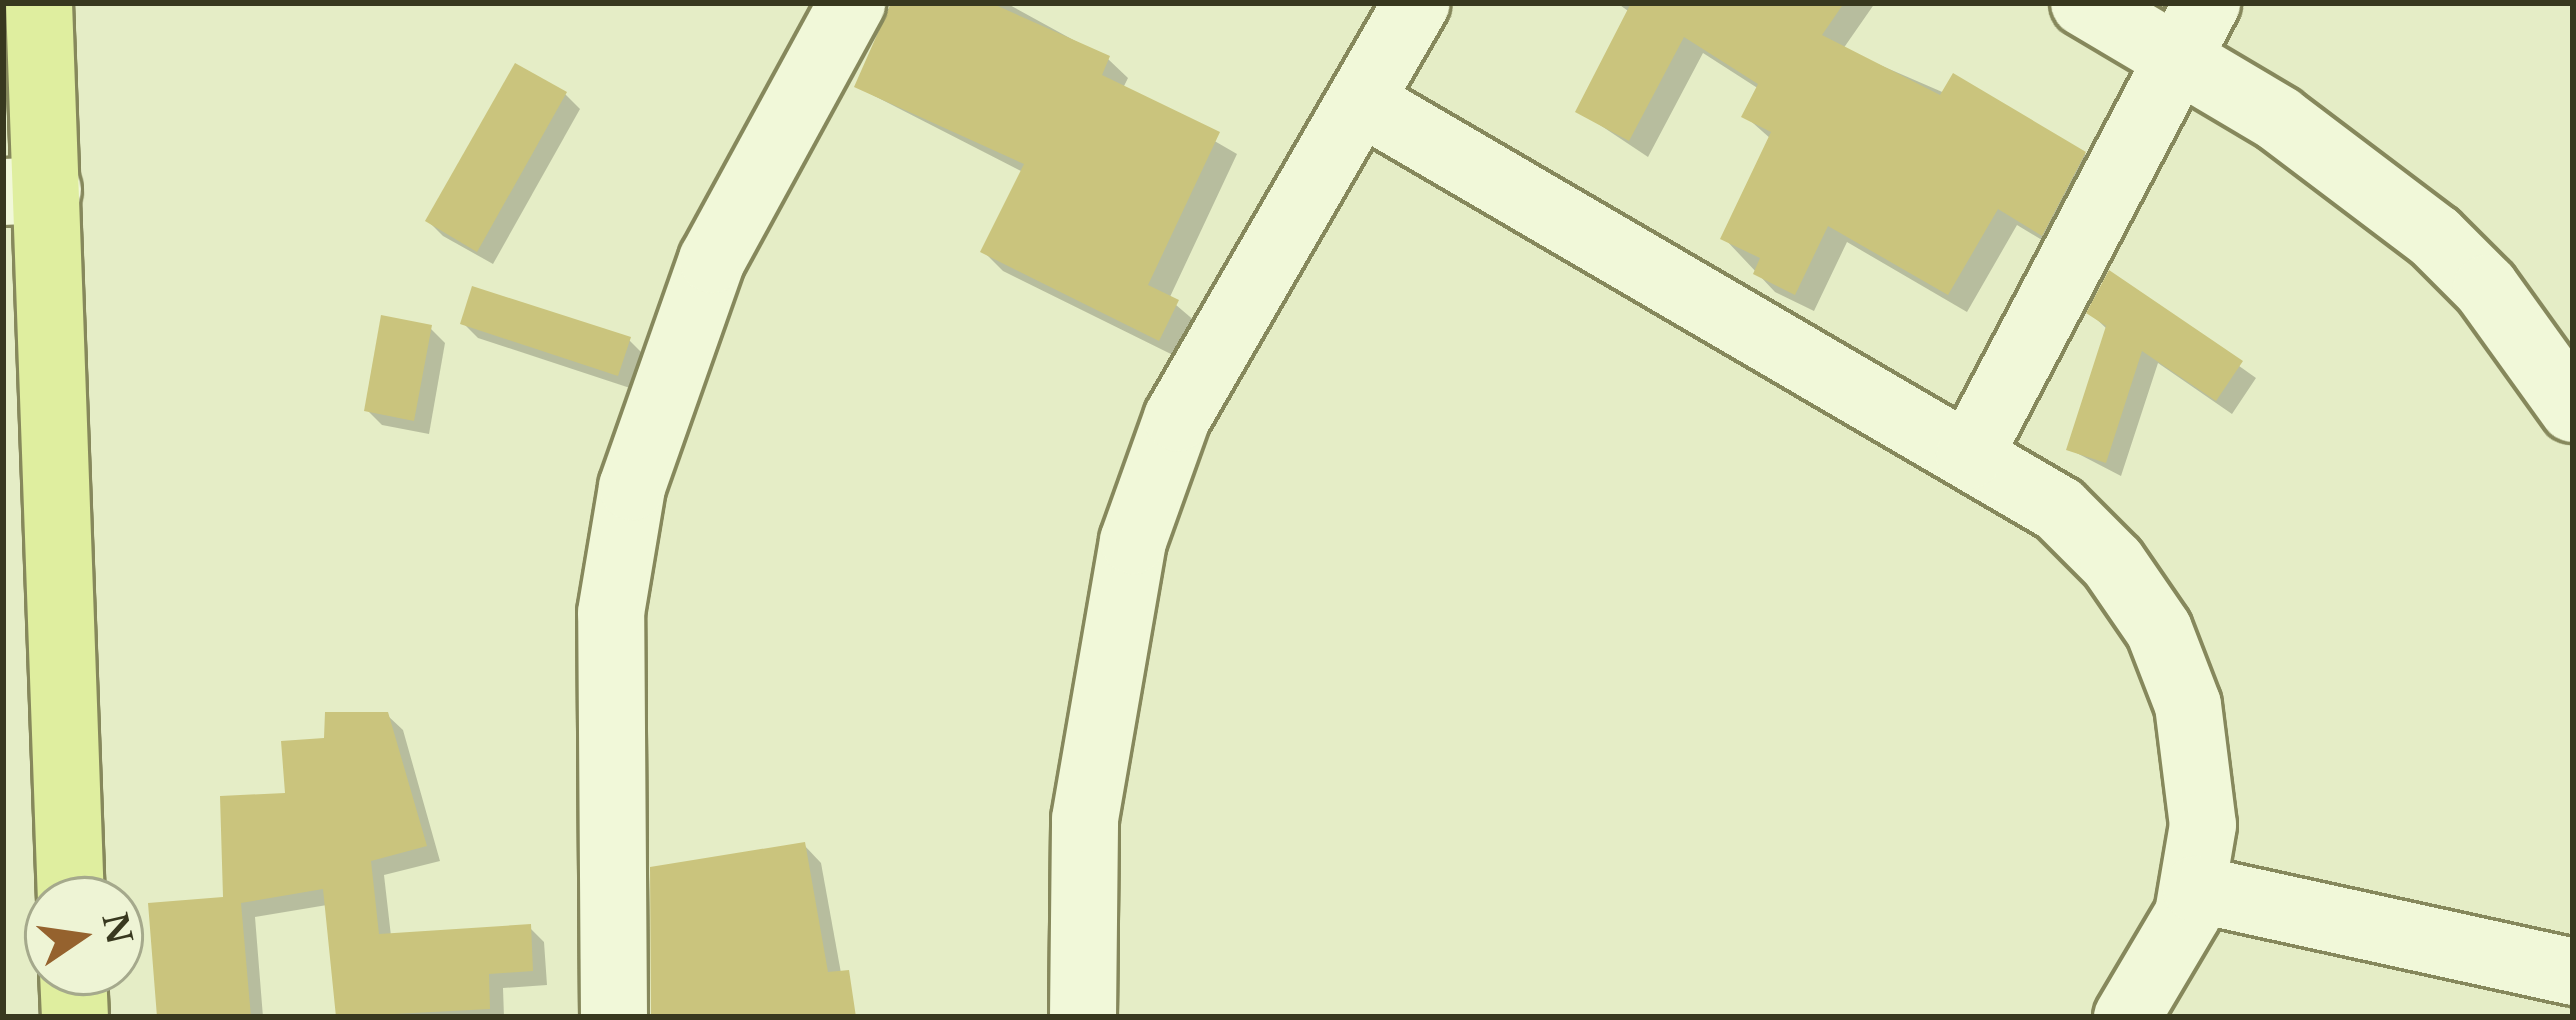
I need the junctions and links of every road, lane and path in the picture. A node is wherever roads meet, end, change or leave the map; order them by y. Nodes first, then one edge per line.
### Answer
1 (39, 3) edge
2 (852, 3) edge
3 (1417, 3) edge
4 (2084, 3) edge
5 (2192, 30) edge
6 (1367, 105) junction
7 (25, 191) edge
8 (2573, 409) edge
9 (1969, 456) junction
10 (69, 876) edge
11 (2196, 889) junction
12 (2573, 972) edge
13 (614, 1017) edge
14 (1083, 1017) edge
15 (2127, 1017) edge

1 - 7 main road
2 - 13 street
3 - 6 street
4 - 5 street
5 - 8 street
5 - 9 street
6 - 9 street
6 - 14 street
7 - 10 main road
9 - 11 street
11 - 12 street
11 - 15 street

